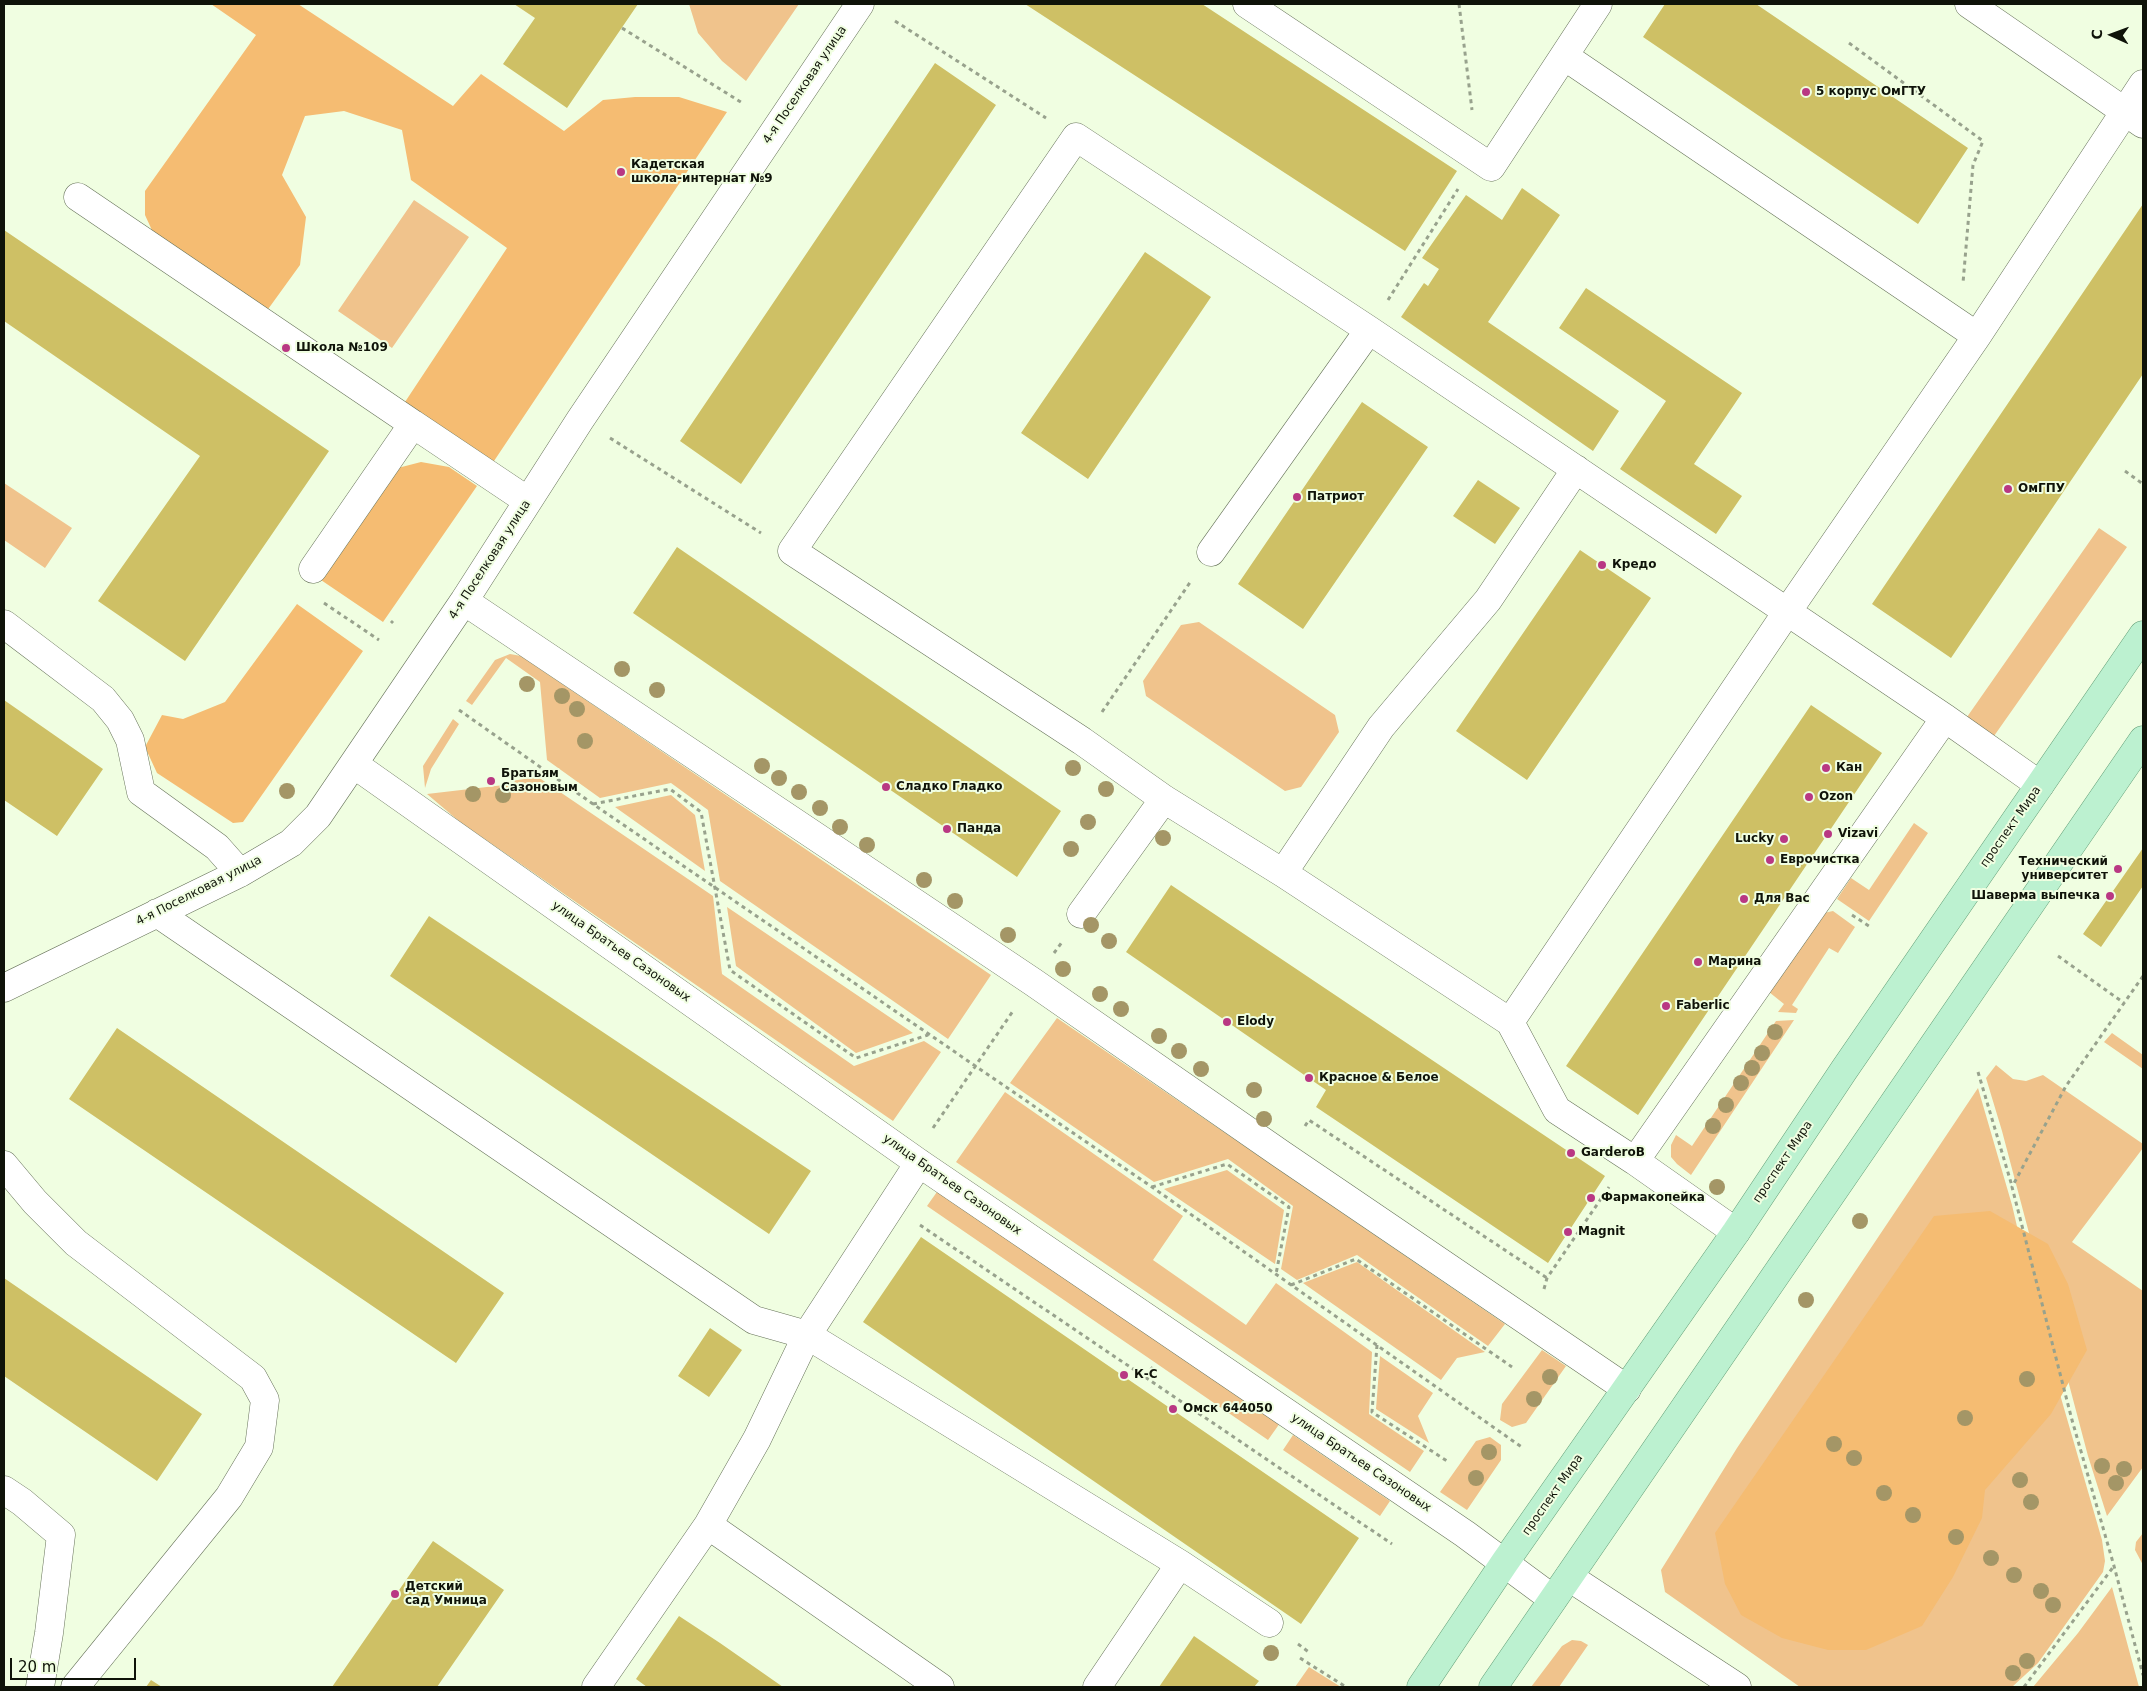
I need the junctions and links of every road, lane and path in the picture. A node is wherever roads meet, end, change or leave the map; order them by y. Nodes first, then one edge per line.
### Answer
1 (860, 4) edge
2 (1248, 4) edge
3 (1598, 4) edge
4 (1969, 4) edge
5 (895, 20) dead end
6 (622, 28) dead end
7 (1849, 43) dead end
8 (1564, 56) junction
9 (2143, 84) edge
10 (744, 104) dead end
11 (2134, 118) edge
12 (1076, 137) junction
13 (78, 197) dead end
14 (1369, 330) junction
15 (1968, 330) junction
16 (580, 420) junction
17 (413, 424) junction
18 (1576, 469) junction
19 (2125, 472) dead end
20 (2143, 484) edge
21 (528, 501) junction
22 (792, 551) junction
23 (1211, 552) joint
24 (313, 569) dead end
25 (317, 598) dead end
26 (464, 601) junction
27 (1787, 612) junction
28 (4, 624) edge
29 (2143, 636) edge
30 (379, 640) dead end
31 (459, 710) dead end
32 (1945, 718) junction
33 (2143, 740) edge
34 (1082, 741) junction
35 (355, 765) junction
36 (2040, 785) junction
37 (1164, 799) junction
38 (593, 804) junction
39 (240, 873) junction
40 (1283, 873) junction
41 (716, 887) junction
42 (157, 913) junction
43 (1082, 914) joint
44 (2058, 956) dead end
45 (2143, 976) edge
46 (1033, 982) junction
47 (4, 988) edge
48 (2124, 1003) junction
49 (1510, 1022) junction
50 (929, 1035) junction
51 (975, 1066) junction
52 (1978, 1072) dead end
53 (1281, 1154) junction
54 (916, 1160) junction
55 (1635, 1160) junction
56 (4, 1165) edge
57 (1152, 1187) junction
58 (2012, 1187) junction
59 (893, 1206) junction
60 (1736, 1232) junction
61 (1276, 1274) junction
62 (1547, 1278) junction
63 (1292, 1285) junction
64 (1538, 1329) junction
65 (807, 1335) junction
66 (1376, 1345) junction
67 (1512, 1367) dead end
68 (1628, 1389) junction
69 (1524, 1448) dead end
70 (1447, 1461) dead end
71 (4, 1490) edge
72 (708, 1525) junction
73 (1392, 1544) dead end
74 (1505, 1562) junction
75 (1180, 1564) junction
76 (2114, 1566) junction
77 (1569, 1577) junction
78 (1553, 1599) junction
79 (1269, 1623) dead end
80 (1300, 1658) dead end
81 (2143, 1675) edge
82 (40, 1687) edge
83 (75, 1687) edge
84 (596, 1687) edge
85 (940, 1687) edge
86 (1097, 1687) edge
87 (1346, 1687) edge
88 (1421, 1687) edge
89 (1493, 1687) edge
90 (1737, 1687) edge
91 (2024, 1687) edge

1 - 16 street, 4-я Поселковая улица
2 - 8 street
3 - 8 street
4 - 11 street
5 - 12 path
6 - 10 path
7 - 15 path
8 - 15 street
9 - 11 street
11 - 15 street
12 - 14 street
12 - 22 street
13 - 17 street
14 - 18 street
14 - 23 street
15 - 27 street
16 - 21 street, 4-я Поселковая улица
16 - 22 path
17 - 21 street
17 - 24 street
18 - 27 street
18 - 40 street
19 - 20 path
21 - 26 street, 4-я Поселковая улица
22 - 34 street
23 - 34 path
25 - 30 path
26 - 35 street, 4-я Поселковая улица
26 - 46 street
27 - 32 street
27 - 49 street
28 - 39 street
29 - 36 main road, проспект Мира
31 - 38 path
32 - 36 street
32 - 55 street
33 - 77 main road
34 - 37 street
35 - 39 street, 4-я Поселковая улица
35 - 54 street, улица Братьев Сазоновых
36 - 60 main road, проспект Мира
37 - 40 street
37 - 43 street
38 - 41 path
38 - 41 path
39 - 42 street, 4-я Поселковая улица
40 - 49 street
41 - 50 path
41 - 50 path
42 - 47 street, 4-я Поселковая улица
42 - 65 street
43 - 46 path
44 - 48 path
45 - 48 path
46 - 51 path
46 - 53 street
48 - 58 path
49 - 55 street
50 - 51 path
51 - 54 path
51 - 57 path
52 - 58 path
53 - 62 path
53 - 64 street
54 - 59 street
54 - 74 street, улица Братьев Сазоновых
55 - 60 street
55 - 62 path
56 - 83 street
57 - 61 path
57 - 61 path
58 - 76 path
59 - 65 street
59 - 73 path
60 - 68 main road, проспект Мира
61 - 63 path
62 - 64 path
63 - 66 path
63 - 67 path
64 - 68 street
65 - 72 street
65 - 75 street
66 - 69 path
66 - 70 path
68 - 74 main road, проспект Мира
71 - 82 street
72 - 84 street
72 - 85 street
74 - 78 street, улица Братьев Сазоновых
74 - 88 main road, проспект Мира
75 - 79 street
75 - 86 street
76 - 81 path
76 - 91 path
77 - 78 main road
77 - 90 street
78 - 89 main road
80 - 87 path

